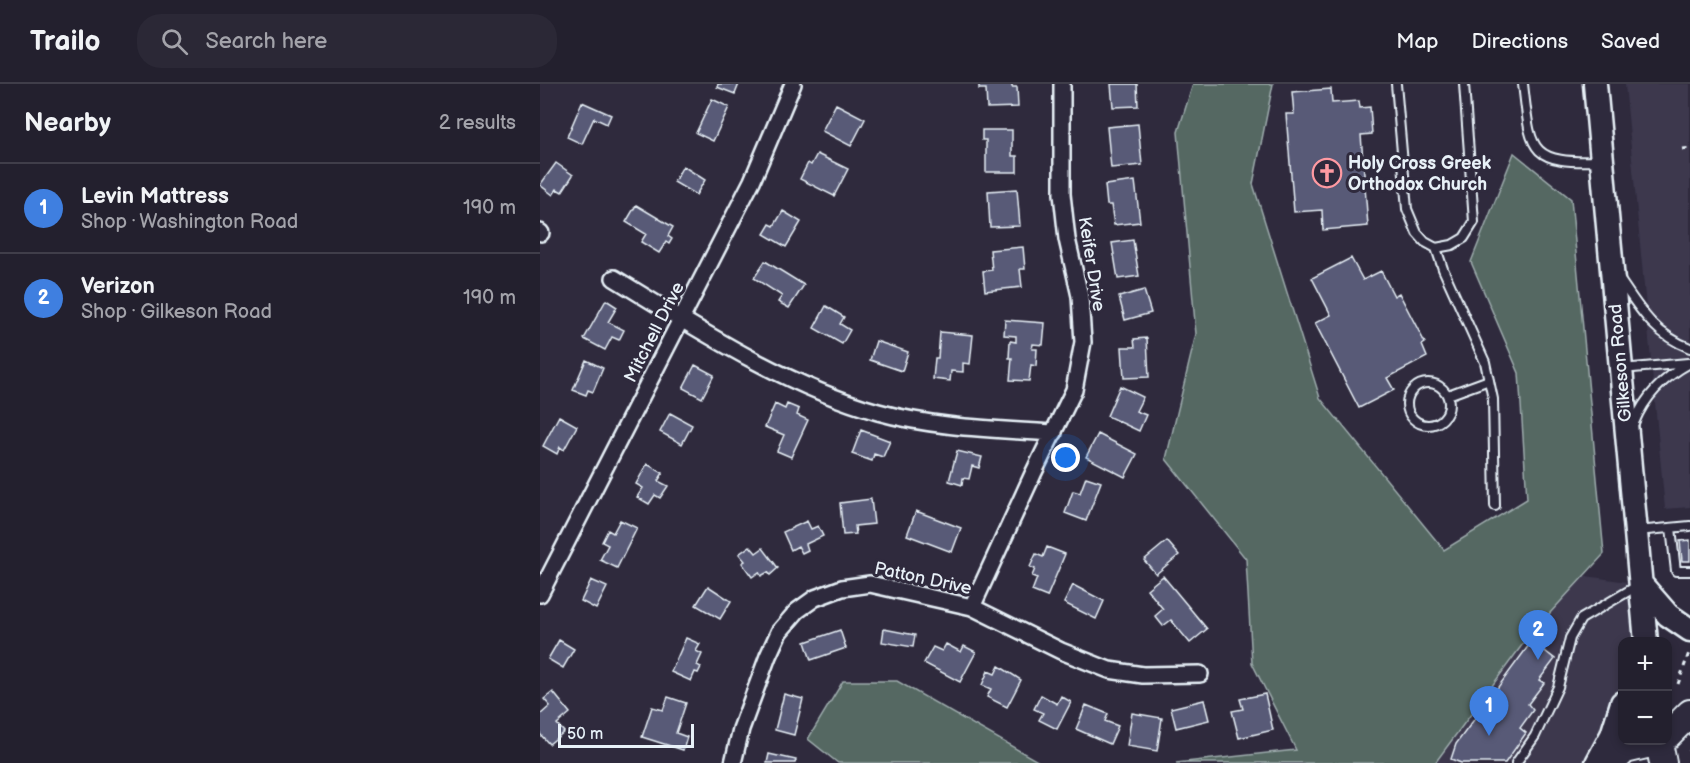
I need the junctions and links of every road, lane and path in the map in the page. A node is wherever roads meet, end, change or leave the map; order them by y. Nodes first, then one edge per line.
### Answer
1 (793, 84) edge
2 (1062, 84) edge
3 (1396, 84) edge
4 (1464, 84) edge
5 (1523, 84) edge
6 (1594, 84) edge
7 (1690, 148) edge
8 (1683, 149) dead end
9 (1602, 161) junction
10 (1436, 248) junction
11 (1612, 268) junction
12 (614, 278) dead end
13 (682, 320) junction
14 (1690, 348) edge
15 (1690, 363) edge
16 (1621, 369) junction
17 (1489, 380) junction
18 (1448, 395) junction
19 (1054, 433) junction
20 (1627, 439) junction
21 (1495, 506) dead end
22 (1690, 526) edge
23 (1671, 528) junction
24 (1636, 531) junction
25 (1690, 571) edge
26 (1641, 584) junction
27 (540, 594) edge
28 (972, 607) junction
29 (1690, 630) edge
30 (1635, 637) edge
31 (1646, 637) edge
32 (1690, 650) edge
33 (1200, 674) dead end
34 (1678, 684) dead end
35 (1690, 713) edge
36 (1618, 718) edge
37 (1659, 747) edge
38 (733, 763) edge
39 (1516, 763) edge
40 (1598, 763) edge
41 (1611, 763) edge

1 - 13 street, Mitchell Drive
2 - 19 street, Keifer Drive
3 - 10 lane
4 - 10 lane
5 - 9 lane
6 - 9 street, Gilkeson Road
7 - 8 path
9 - 11 street, Gilkeson Road
10 - 17 lane
11 - 14 lane
11 - 16 street, Gilkeson Road
12 - 13 street
13 - 19 street
13 - 27 street, Mitchell Drive
15 - 16 lane
15 - 20 lane
16 - 20 street, Gilkeson Road
17 - 18 lane
17 - 21 lane
18 - 18 lane
19 - 28 street, Keifer Drive
20 - 24 street, Gilkeson Road
22 - 23 lane
23 - 24 lane
23 - 25 lane
24 - 26 street, Gilkeson Road
26 - 29 street
26 - 30 street
26 - 31 street, Gilkeson Road
26 - 39 lane
28 - 33 street, Patton Drive
28 - 38 street, Patton Drive
32 - 34 path
35 - 37 main road
36 - 40 street
37 - 41 main road

